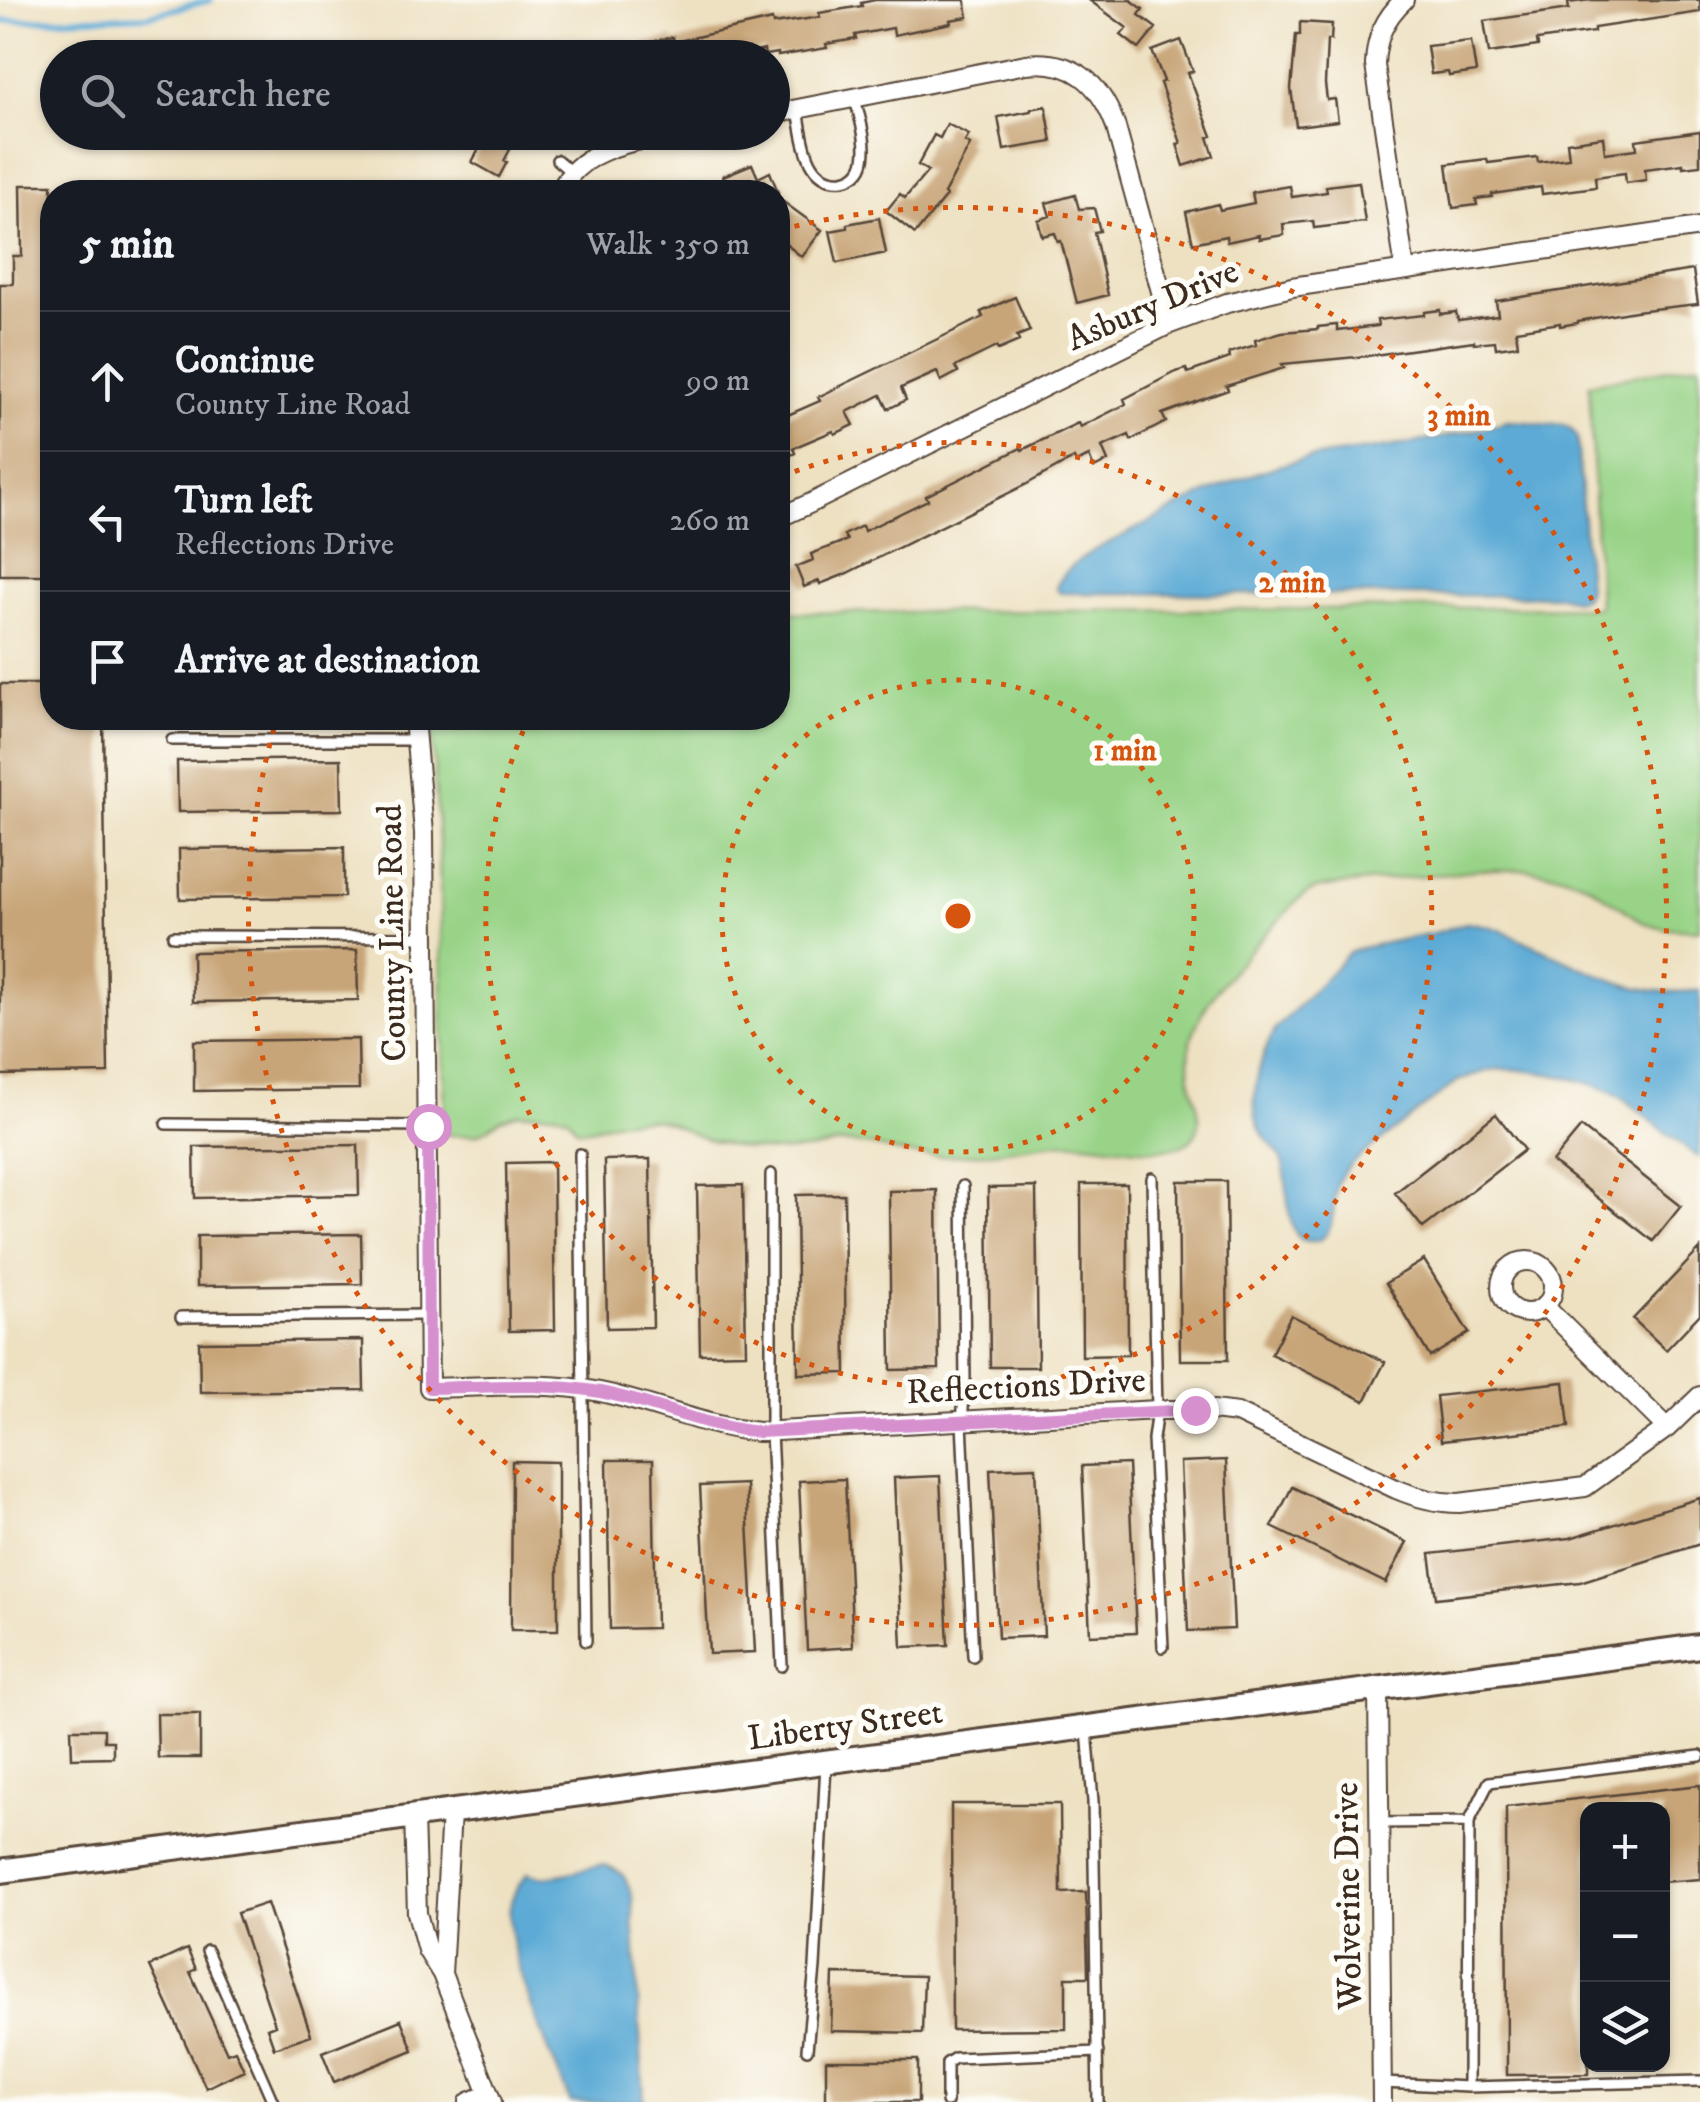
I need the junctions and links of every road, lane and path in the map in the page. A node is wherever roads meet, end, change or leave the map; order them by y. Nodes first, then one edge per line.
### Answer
1 (1404, 0) edge
2 (854, 98) junction
3 (798, 109) junction
4 (790, 111) edge
5 (607, 150) edge
6 (562, 180) edge
7 (1700, 226) edge
8 (1405, 270) junction
9 (1170, 324) junction
10 (790, 513) edge
11 (415, 730) edge
12 (172, 740) dead end
13 (416, 740) junction
14 (173, 936) dead end
15 (425, 937) junction
16 (166, 1124) dead end
17 (428, 1126) junction
18 (580, 1154) dead end
19 (771, 1174) dead end
20 (1152, 1178) dead end
21 (963, 1186) dead end
22 (1544, 1306) dead end
23 (428, 1315) junction
24 (180, 1317) dead end
25 (429, 1388) joint
26 (582, 1389) junction
27 (1700, 1396) edge
28 (1157, 1410) junction
29 (962, 1422) junction
30 (1667, 1428) junction
31 (771, 1432) junction
32 (586, 1641) dead end
33 (1700, 1646) edge
34 (1163, 1648) dead end
35 (973, 1656) dead end
36 (782, 1666) dead end
37 (1378, 1689) junction
38 (1087, 1727) junction
39 (1700, 1756) edge
40 (826, 1762) junction
41 (451, 1812) junction
42 (414, 1816) junction
43 (1468, 1822) junction
44 (1379, 1823) junction
45 (0, 1872) edge
46 (207, 1951) dead end
47 (442, 1974) junction
48 (807, 2050) dead end
49 (1098, 2052) junction
50 (1700, 2081) edge
51 (1468, 2087) junction
52 (1382, 2093) edge
53 (490, 2098) edge
54 (273, 2102) edge
55 (468, 2102) edge
56 (947, 2102) edge
57 (1098, 2102) edge

1 - 8 street
2 - 3 street
2 - 3 lane
2 - 9 street
3 - 4 street
5 - 6 street
7 - 8 street, Asbury Drive
8 - 9 street, Asbury Drive
9 - 10 street, Asbury Drive
11 - 13 street, County Line Road
12 - 13 lane
13 - 15 street, County Line Road
14 - 15 lane
15 - 17 street, County Line Road
16 - 17 lane
17 - 23 street, County Line Road
18 - 26 lane
19 - 31 lane
20 - 28 lane
21 - 29 lane
22 - 30 street
23 - 24 lane
23 - 25 street, County Line Road
25 - 26 street, Reflections Drive
26 - 31 street, Reflections Drive
26 - 32 lane
27 - 30 street, Reflections Drive
28 - 29 street, Reflections Drive
28 - 30 street, Reflections Drive
28 - 34 lane
29 - 31 street, Reflections Drive
29 - 35 lane
31 - 36 lane
33 - 37 street, Liberty Street
37 - 38 street, Liberty Street
37 - 44 street, Wolverine Drive
38 - 40 street, Liberty Street
38 - 49 lane
39 - 43 lane
40 - 41 street, Liberty Street
40 - 48 lane
41 - 42 street, Liberty Street
41 - 47 street
42 - 45 street, Liberty Street
42 - 47 street
43 - 44 lane
43 - 51 lane
44 - 52 street, Wolverine Drive
46 - 54 lane
47 - 53 street
49 - 56 lane
49 - 57 lane
50 - 51 lane
51 - 52 lane
53 - 55 street

